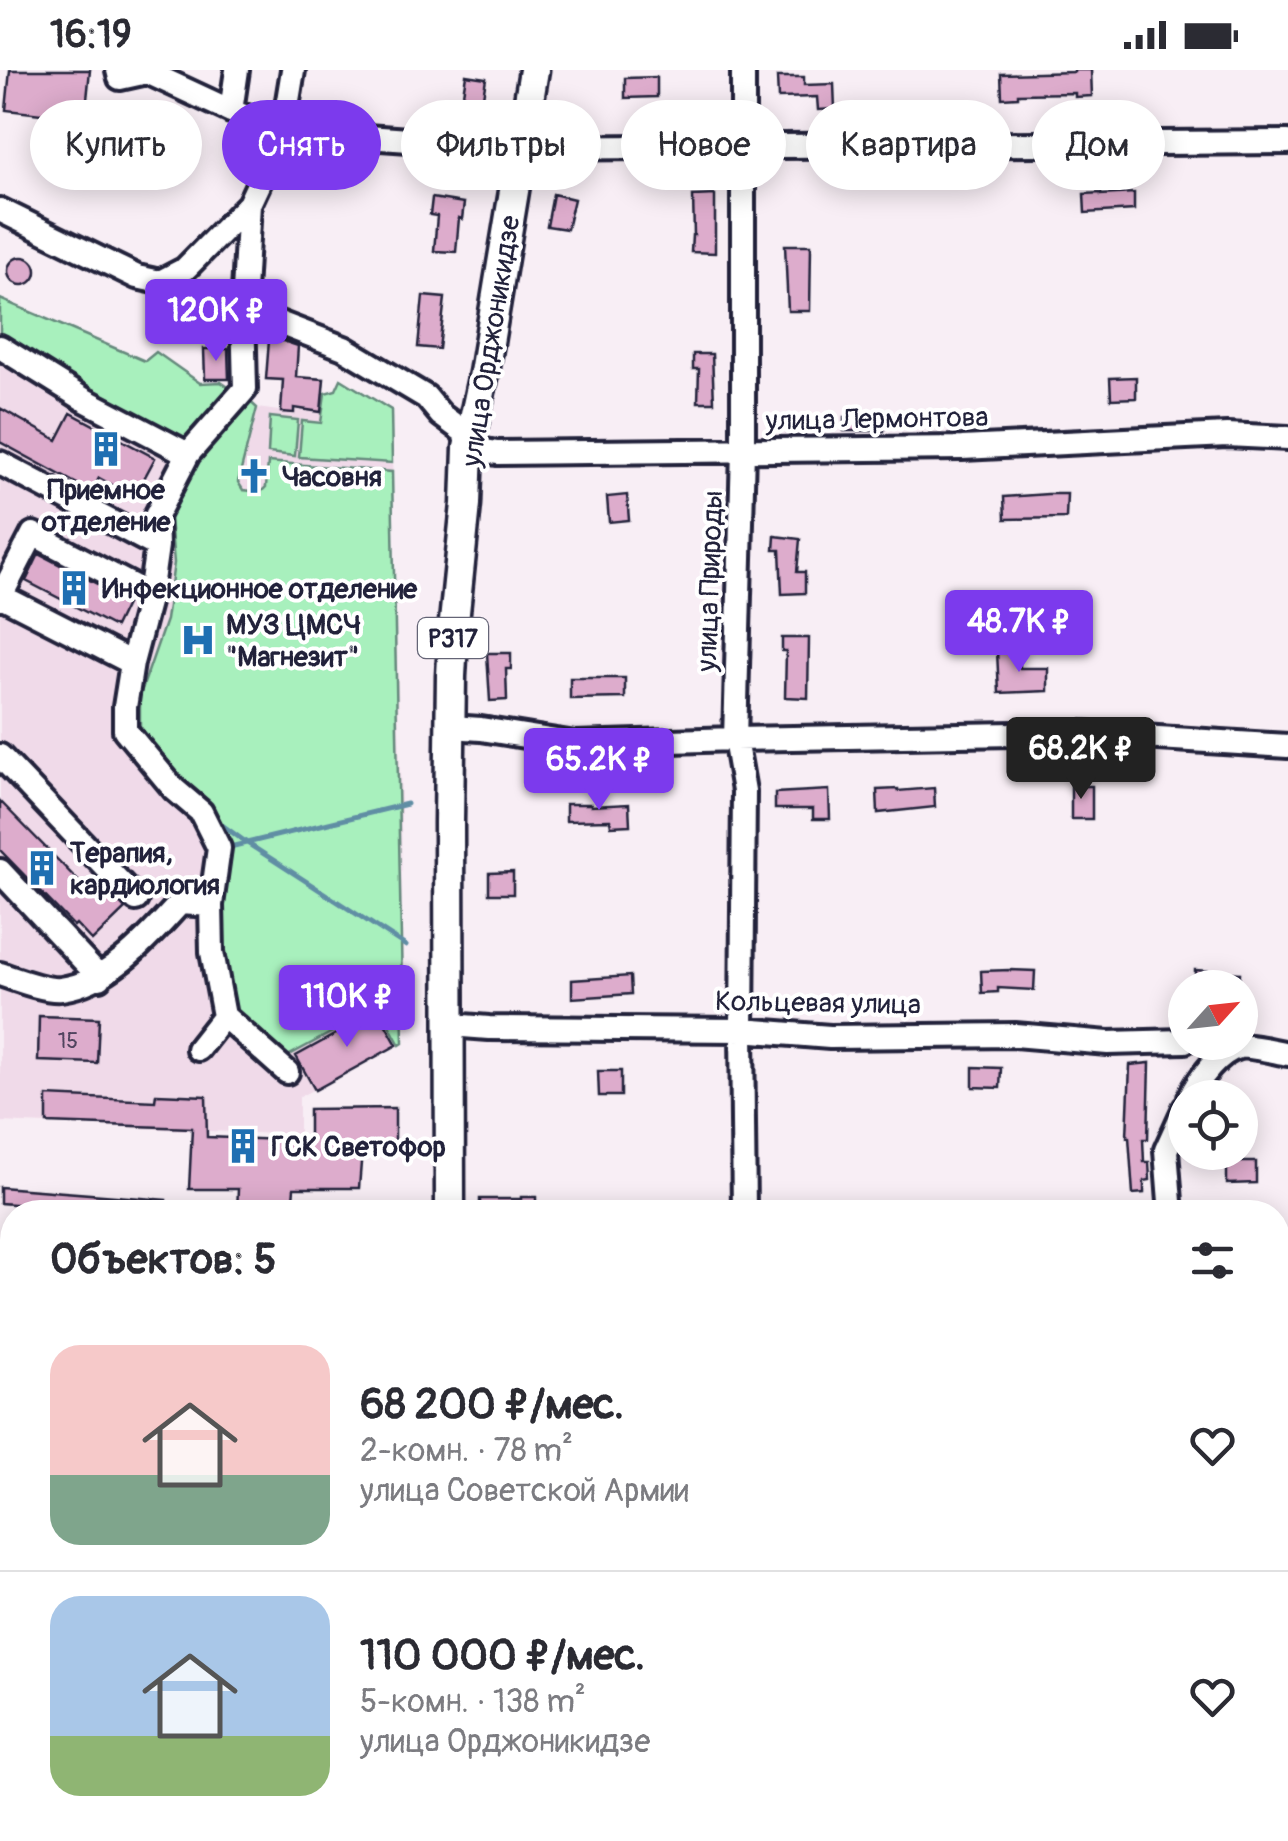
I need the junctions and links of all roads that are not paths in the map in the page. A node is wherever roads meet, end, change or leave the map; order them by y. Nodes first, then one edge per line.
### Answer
1 (118, 70) edge
2 (237, 70) edge
3 (293, 70) edge
4 (534, 70) edge
5 (743, 70) edge
6 (233, 100) edge
7 (289, 100) edge
8 (529, 100) edge
9 (743, 100) edge
10 (222, 106) edge
11 (1288, 142) edge
12 (786, 146) edge
13 (256, 190) edge
14 (514, 190) edge
15 (742, 190) edge
16 (249, 204) junction
17 (0, 210) edge
18 (244, 309) junction
19 (0, 347) edge
20 (1288, 438) edge
21 (468, 448) junction
22 (742, 450) junction
23 (188, 454) junction
24 (0, 463) edge
25 (157, 546) junction
26 (150, 595) junction
27 (1, 597) edge
28 (132, 663) junction
29 (451, 727) junction
30 (734, 739) junction
31 (1288, 746) edge
32 (0, 756) edge
33 (0, 871) edge
34 (136, 899) dead end
35 (211, 905) junction
36 (0, 974) edge
37 (100, 978) junction
38 (224, 1016) junction
39 (450, 1025) junction
40 (742, 1030) junction
41 (1168, 1041) edge
42 (198, 1049) dead end
43 (1258, 1050) edge
44 (1288, 1054) edge
45 (1218, 1060) edge
46 (288, 1072) dead end
47 (1201, 1080) edge
48 (1168, 1146) edge
49 (450, 1200) edge
50 (744, 1200) edge
51 (1168, 1200) edge

1 - 10 street
2 - 6 street
3 - 7 street
4 - 8 main road, улица Орджоникидзе / Р317
5 - 9 street, улица Природы
11 - 12 street
13 - 16 street
14 - 21 main road, улица Орджоникидзе / Р317
15 - 22 street, улица Природы
16 - 17 street
16 - 18 street
18 - 21 street
18 - 23 street
19 - 23 street
20 - 22 street, улица Лермонтова
21 - 22 street, улица Лермонтова
21 - 29 main road, улица Орджоникидзе / Р317
22 - 30 street, улица Природы
23 - 25 street
24 - 25 street
25 - 26 street
26 - 27 street
26 - 28 street
27 - 28 street
28 - 35 street
29 - 30 street
29 - 39 main road, улица Орджоникидзе / Р317
30 - 31 street
30 - 40 street, улица Природы
32 - 34 street
33 - 37 street
35 - 37 street
35 - 38 street
36 - 37 street
38 - 42 street
38 - 46 street
39 - 40 street, Кольцевая улица
39 - 49 main road, улица Орджоникидзе / Р317
40 - 41 street, Кольцевая улица
40 - 50 street, улица Природы
43 - 44 street
45 - 47 street
48 - 51 street

